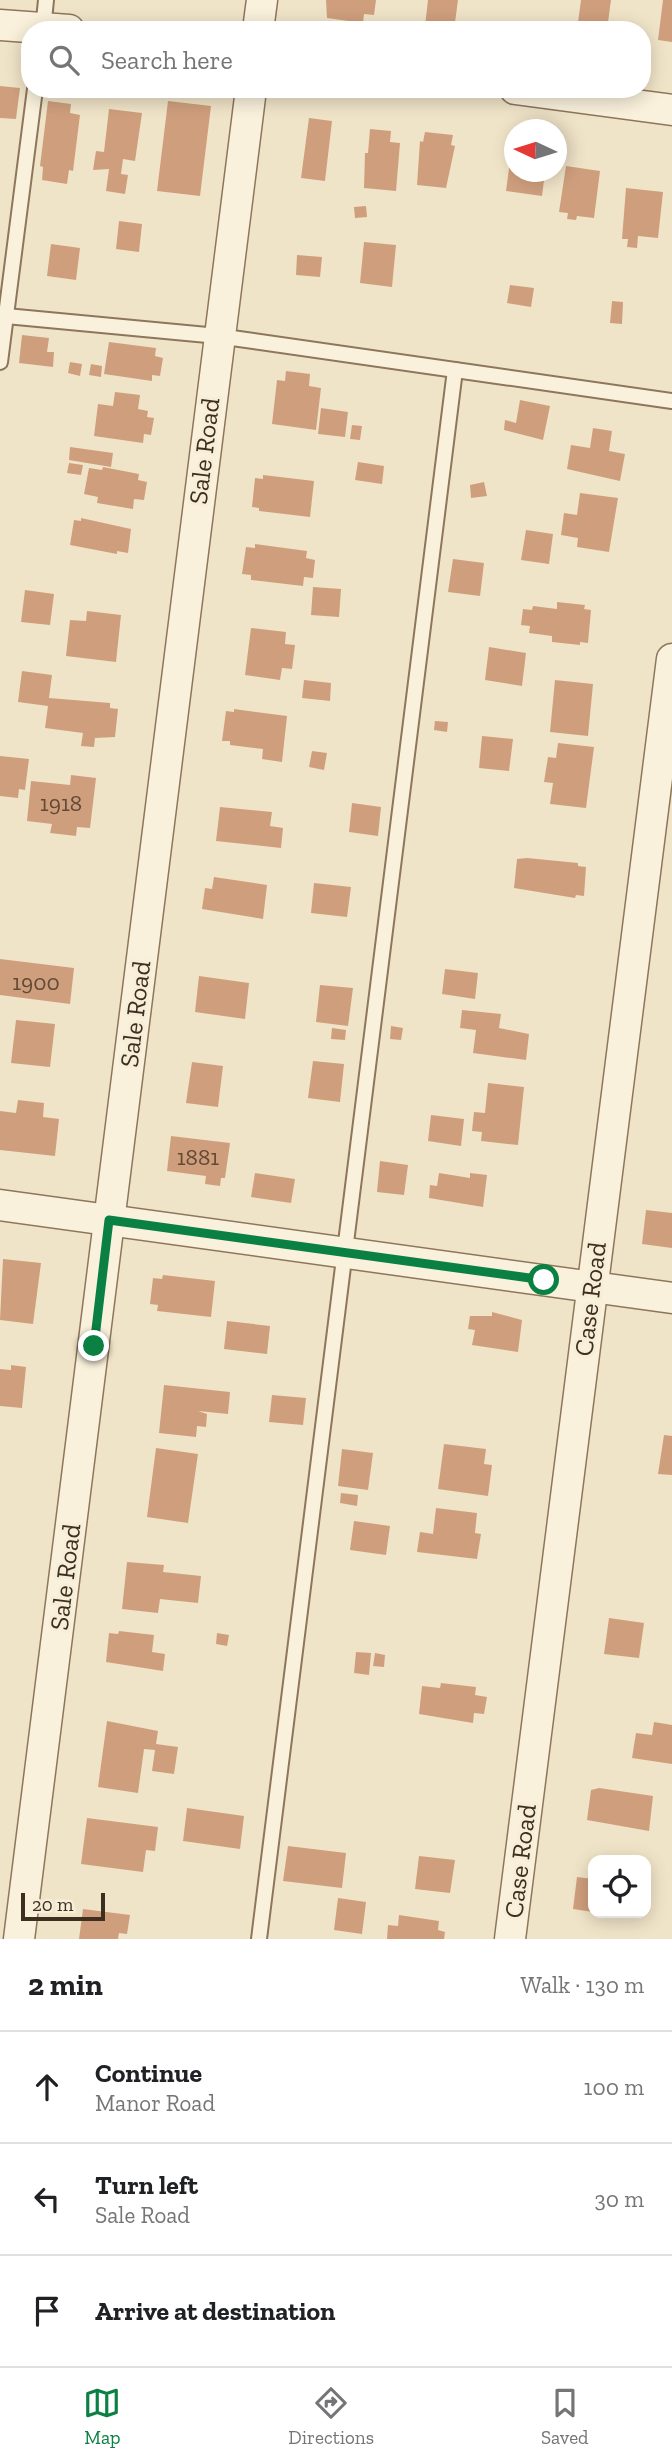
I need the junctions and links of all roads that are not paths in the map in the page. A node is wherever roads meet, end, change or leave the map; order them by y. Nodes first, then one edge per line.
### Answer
1 (262, 0) edge
2 (0, 18) edge
3 (35, 21) edge
4 (259, 21) edge
5 (21, 24) edge
6 (0, 25) edge
7 (34, 98) edge
8 (250, 98) edge
9 (582, 98) edge
10 (672, 110) edge
11 (6, 316) junction
12 (218, 336) junction
13 (0, 362) edge
14 (455, 370) junction
15 (672, 401) edge
16 (672, 659) edge
17 (0, 1205) edge
18 (109, 1220) junction
19 (343, 1252) junction
20 (592, 1289) junction
21 (672, 1298) edge
22 (19, 1939) edge
23 (259, 1939) edge
24 (510, 1939) edge

1 - 4 street
2 - 3 street
5 - 6 street
7 - 11 lane
8 - 12 street, Sale Road
9 - 10 street
11 - 12 lane
11 - 13 lane
12 - 14 lane
12 - 18 street, Sale Road
14 - 15 lane
14 - 19 lane
16 - 20 street, Case Road
17 - 18 street
18 - 19 street
18 - 22 street, Sale Road
19 - 20 street
19 - 23 lane
20 - 21 street
20 - 24 street, Case Road

